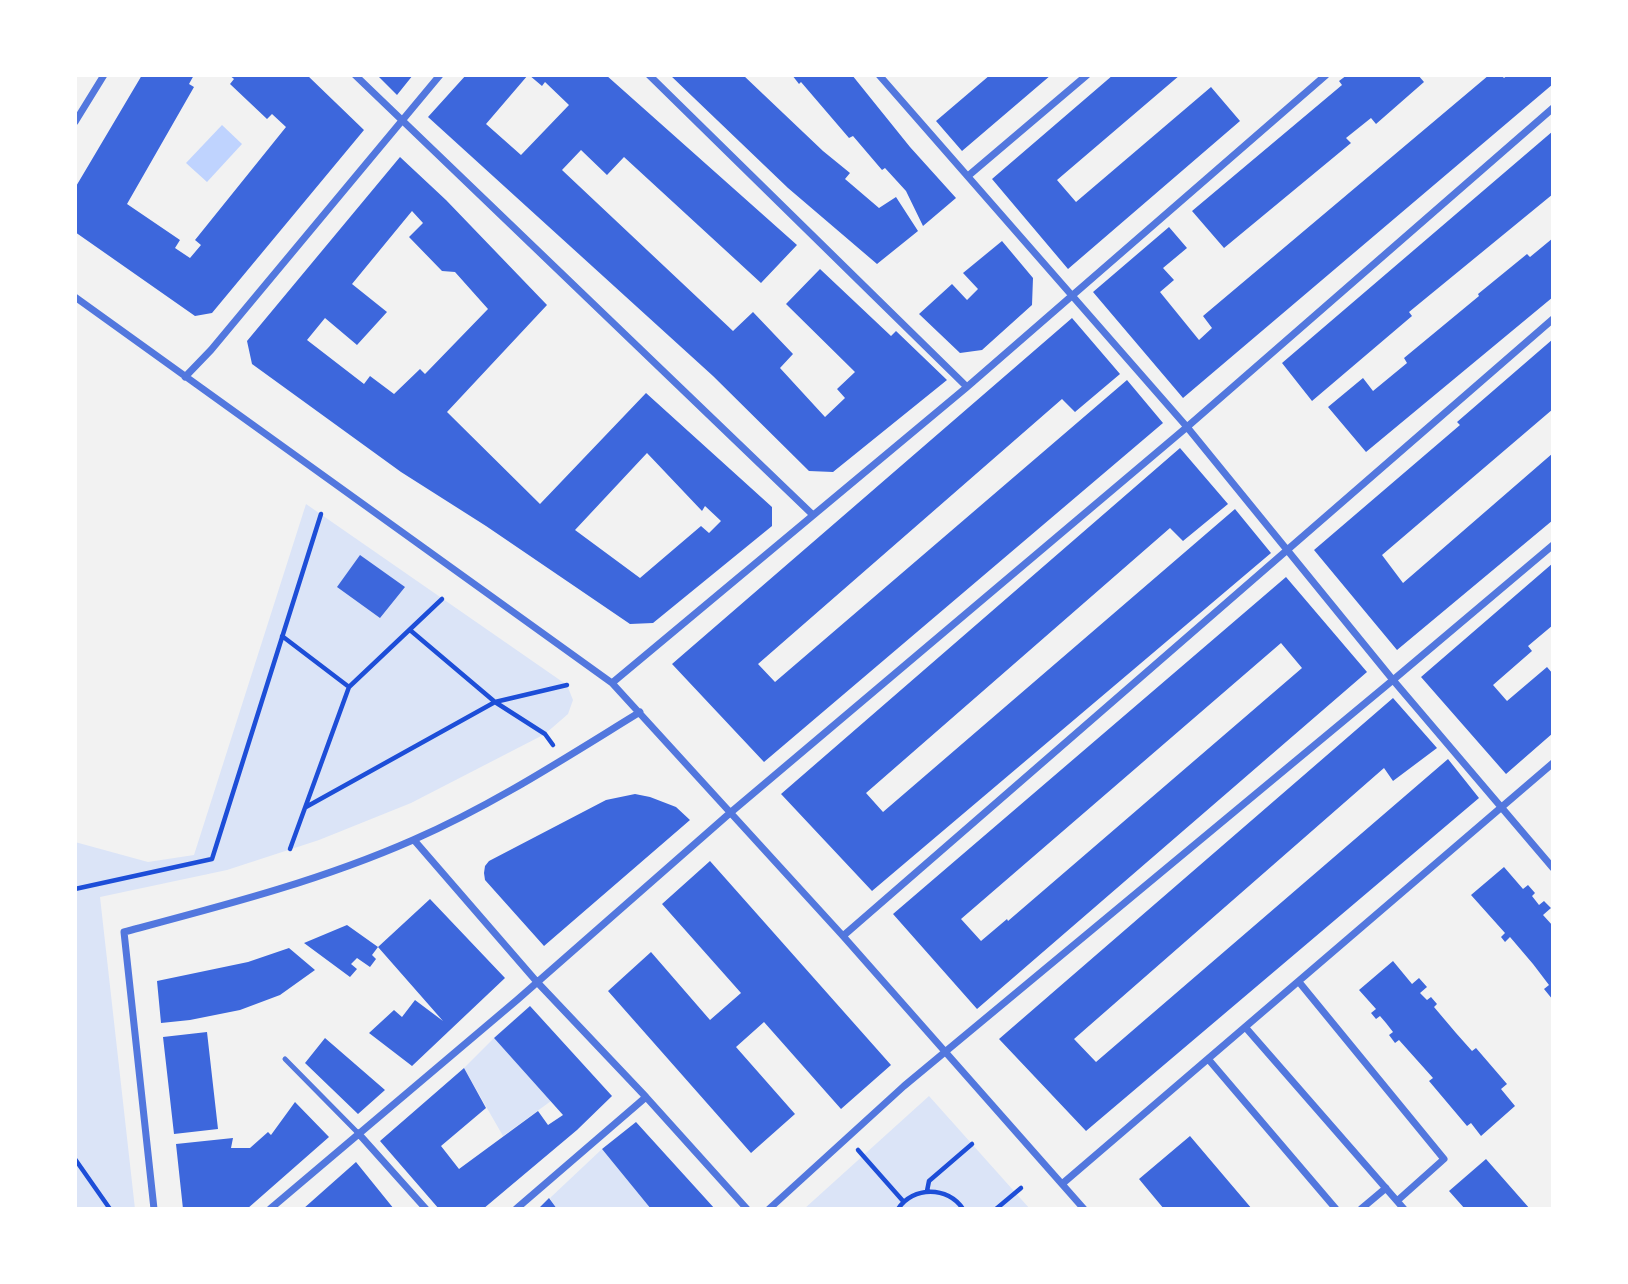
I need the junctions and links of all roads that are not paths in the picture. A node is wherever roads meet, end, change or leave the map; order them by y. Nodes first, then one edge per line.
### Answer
1 (104, 75) edge
2 (355, 75) edge
3 (440, 75) edge
4 (649, 75) edge
5 (879, 75) edge
6 (1087, 75) edge
7 (1326, 75) edge
8 (1553, 108) edge
9 (404, 120) junction
10 (75, 122) edge
11 (968, 176) junction
12 (75, 297) edge
13 (1073, 297) junction
14 (1553, 319) edge
15 (185, 377) junction
16 (967, 387) junction
17 (1187, 427) junction
18 (813, 515) junction
19 (1553, 545) edge
20 (1287, 550) junction
21 (1393, 680) junction
22 (612, 683) junction
23 (640, 712) junction
24 (1553, 764) edge
25 (1501, 806) junction
26 (730, 813) junction
27 (414, 840) junction
28 (1553, 867) edge
29 (843, 936) junction
30 (537, 982) junction
31 (1299, 982) junction
32 (1246, 1028) junction
33 (944, 1052) junction
34 (285, 1059) dead end
35 (1209, 1060) junction
36 (646, 1097) junction
37 (358, 1133) junction
38 (1062, 1184) junction
39 (1386, 1188) junction
40 (1397, 1201) junction
41 (154, 1209) edge
42 (270, 1209) edge
43 (426, 1209) edge
44 (516, 1209) edge
45 (747, 1209) edge
46 (769, 1209) edge
47 (1084, 1209) edge
48 (1336, 1209) edge
49 (1362, 1209) edge
50 (1404, 1209) edge

1 - 10 street
2 - 9 street
3 - 9 street
4 - 16 street
5 - 11 street
6 - 11 street
7 - 13 street
8 - 17 street
9 - 15 street
9 - 18 street
11 - 13 street
12 - 15 street
13 - 16 street
13 - 17 street
14 - 20 street
15 - 22 street
16 - 18 street
17 - 20 street
17 - 26 street
18 - 22 street
19 - 21 street
20 - 21 street
20 - 29 street
21 - 25 street
21 - 33 street
22 - 23 street
23 - 26 street
23 - 27 street
24 - 25 street
25 - 28 street
25 - 31 street
26 - 29 street
26 - 30 street
27 - 30 street
27 - 41 street
29 - 33 street
30 - 36 street
30 - 37 street
31 - 32 street
31 - 40 street
32 - 35 street
32 - 39 street
33 - 38 street
33 - 46 street
34 - 37 lane
35 - 38 street
35 - 48 street
36 - 44 street
36 - 45 street
37 - 42 street
37 - 43 street
38 - 47 street
39 - 40 street
39 - 49 street
40 - 50 street

